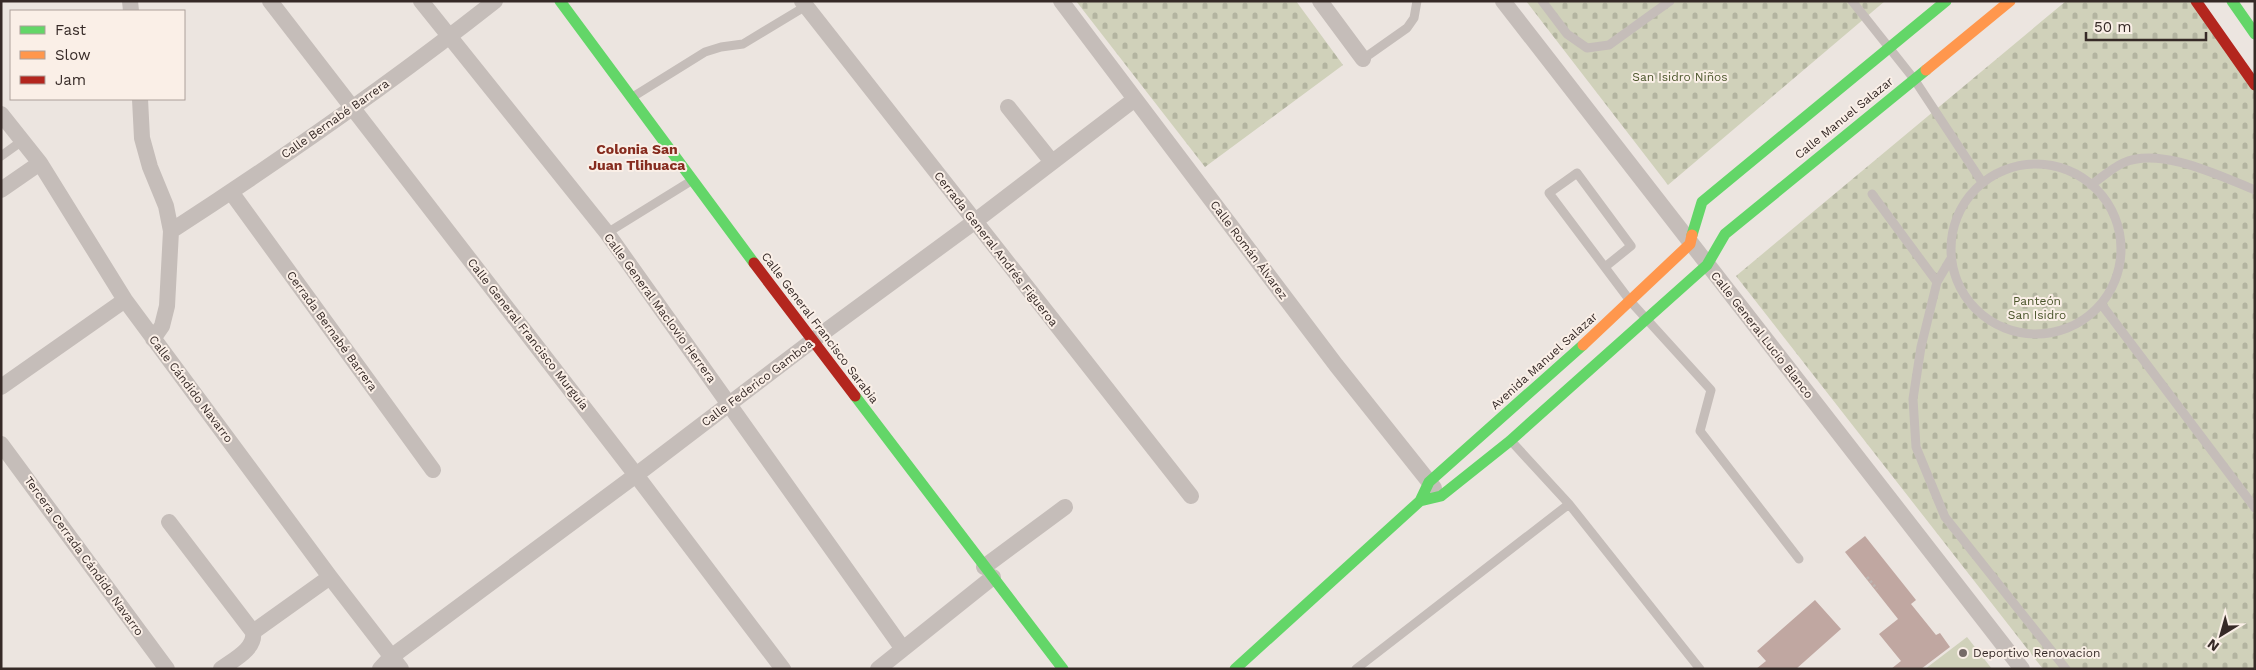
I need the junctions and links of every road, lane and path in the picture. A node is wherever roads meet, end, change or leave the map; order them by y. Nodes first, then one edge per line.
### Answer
1 (270, 1) edge
2 (420, 1) edge
3 (495, 1) edge
4 (560, 1) edge
5 (1061, 1) edge
6 (1320, 1) edge
7 (1418, 1) edge
8 (1503, 1) edge
9 (1542, 1) edge
10 (1670, 1) edge
11 (1852, 1) edge
12 (1946, 1) edge
13 (2010, 1) edge
14 (2196, 1) edge
15 (2232, 1) edge
16 (804, 3) edge
17 (2255, 34) edge
18 (449, 38) junction
19 (1890, 47) junction
20 (1363, 59) joint
21 (1914, 79) junction
22 (2255, 85) edge
23 (631, 98) junction
24 (1135, 99) junction
25 (140, 100) edge
26 (1008, 107) dead end
27 (353, 108) junction
28 (1, 114) edge
29 (22, 141) junction
30 (1, 156) edge
31 (1052, 162) junction
32 (40, 163) junction
33 (691, 181) junction
34 (1982, 182) junction
35 (2091, 185) junction
36 (1, 190) edge
37 (2255, 190) edge
38 (231, 192) junction
39 (1872, 194) dead end
40 (974, 222) junction
41 (171, 231) junction
42 (606, 233) junction
43 (1690, 244) junction
44 (1950, 260) junction
45 (1707, 266) junction
46 (1604, 267) junction
47 (1937, 282) junction
48 (125, 300) junction
49 (1631, 302) junction
50 (2102, 304) junction
51 (1647, 319) junction
52 (153, 339) junction
53 (812, 340) junction
54 (1575, 353) junction
55 (1590, 370) junction
56 (1, 387) edge
57 (728, 404) junction
58 (1502, 432) junction
59 (1, 444) edge
60 (433, 470) dead end
61 (636, 475) junction
62 (1429, 482) junction
63 (1191, 496) dead end
64 (1440, 496) junction
65 (1420, 501) junction
66 (1569, 504) junction
67 (1065, 507) dead end
68 (2255, 508) edge
69 (169, 522) dead end
70 (1799, 559) dead end
71 (988, 572) junction
72 (330, 576) junction
73 (1867, 577) dead end
74 (1877, 589) dead end
75 (254, 632) junction
76 (903, 649) junction
77 (391, 665) edge
78 (166, 669) edge
79 (222, 669) edge
80 (783, 669) edge
81 (878, 669) edge
82 (1063, 669) edge
83 (1235, 669) edge
84 (1356, 669) edge
85 (1700, 669) edge
86 (2022, 669) edge
87 (2066, 669) edge

1 - 27 street, Calle General Francisco Murguía
2 - 18 street, Calle General Maclovio Herrera
3 - 18 street, Calle Bernabé Barrera
4 - 23 street, Calle General Francisco Sarabia
5 - 24 street, Calle Román Álvarez
6 - 20 street
7 - 20 lane
8 - 43 street, Calle General Lucio Blanco
9 - 10 lane
11 - 19 lane
12 - 19 street, Calle Manuel Salazar
13 - 21 street, Calle Manuel Salazar
14 - 22 street
15 - 17 street
16 - 23 lane
16 - 40 street, Cerrada General Andrés Figueroa
18 - 27 street, Calle Bernabé Barrera
18 - 42 street, Calle General Maclovio Herrera
19 - 21 lane
19 - 43 street, Calle Manuel Salazar
21 - 34 lane
21 - 45 street, Calle Manuel Salazar
23 - 33 street, Calle General Francisco Sarabia
24 - 31 street, Calle Federico Gamboa
24 - 62 street, Calle Román Álvarez
25 - 41 street
26 - 31 street
27 - 38 street, Calle Bernabé Barrera
27 - 61 street, Calle General Francisco Murguía
28 - 29 street, Calle Cándido Navarro
29 - 30 lane
29 - 32 street, Calle Cándido Navarro
31 - 40 street, Calle Federico Gamboa
32 - 36 street
32 - 48 street, Calle Cándido Navarro
33 - 42 lane
33 - 53 street, Calle General Francisco Sarabia
34 - 35 lane
34 - 44 lane
35 - 37 lane
35 - 50 lane
38 - 41 street, Calle Bernabé Barrera
38 - 60 street, Cerrada Bernabé Barrera
39 - 47 lane
40 - 53 street, Calle Federico Gamboa
40 - 63 street, Cerrada General Andrés Figueroa
41 - 52 street
42 - 57 street, Calle General Maclovio Herrera
43 - 45 street, Calle General Lucio Blanco
43 - 49 street, Avenida Manuel Salazar
44 - 47 lane
44 - 50 lane
45 - 51 street, Avenida Manuel Salazar
45 - 86 street, Calle General Lucio Blanco
46 - 46 lane
46 - 49 lane
47 - 87 lane
48 - 52 street, Calle Cándido Navarro
48 - 56 street
49 - 51 lane
49 - 54 street, Avenida Manuel Salazar
50 - 68 lane
51 - 55 street, Avenida Manuel Salazar
51 - 70 lane
52 - 72 street, Calle Cándido Navarro
53 - 57 street, Calle Federico Gamboa
53 - 71 street, Calle General Francisco Sarabia
54 - 55 street
54 - 58 street, Avenida Manuel Salazar
55 - 58 street, Avenida Manuel Salazar
57 - 61 street, Calle Federico Gamboa
57 - 76 street, Calle General Maclovio Herrera
58 - 62 street, Avenida Manuel Salazar
58 - 64 street, Avenida Manuel Salazar
58 - 66 lane
59 - 78 street, Tercera Cerrada Cándido Navarro
61 - 77 street, Calle Federico Gamboa
61 - 80 street, Calle General Francisco Murguía
62 - 64 street, Calle Román Álvarez
62 - 65 street, Avenida Manuel Salazar
64 - 65 street, Avenida Manuel Salazar
65 - 83 street, Avenida Manuel Salazar
66 - 84 lane
66 - 85 lane
67 - 71 street
69 - 75 street
71 - 76 street
71 - 82 street, Calle General Francisco Sarabia
72 - 75 street
72 - 77 street, Calle Cándido Navarro
73 - 74 path
75 - 79 street
76 - 81 street

